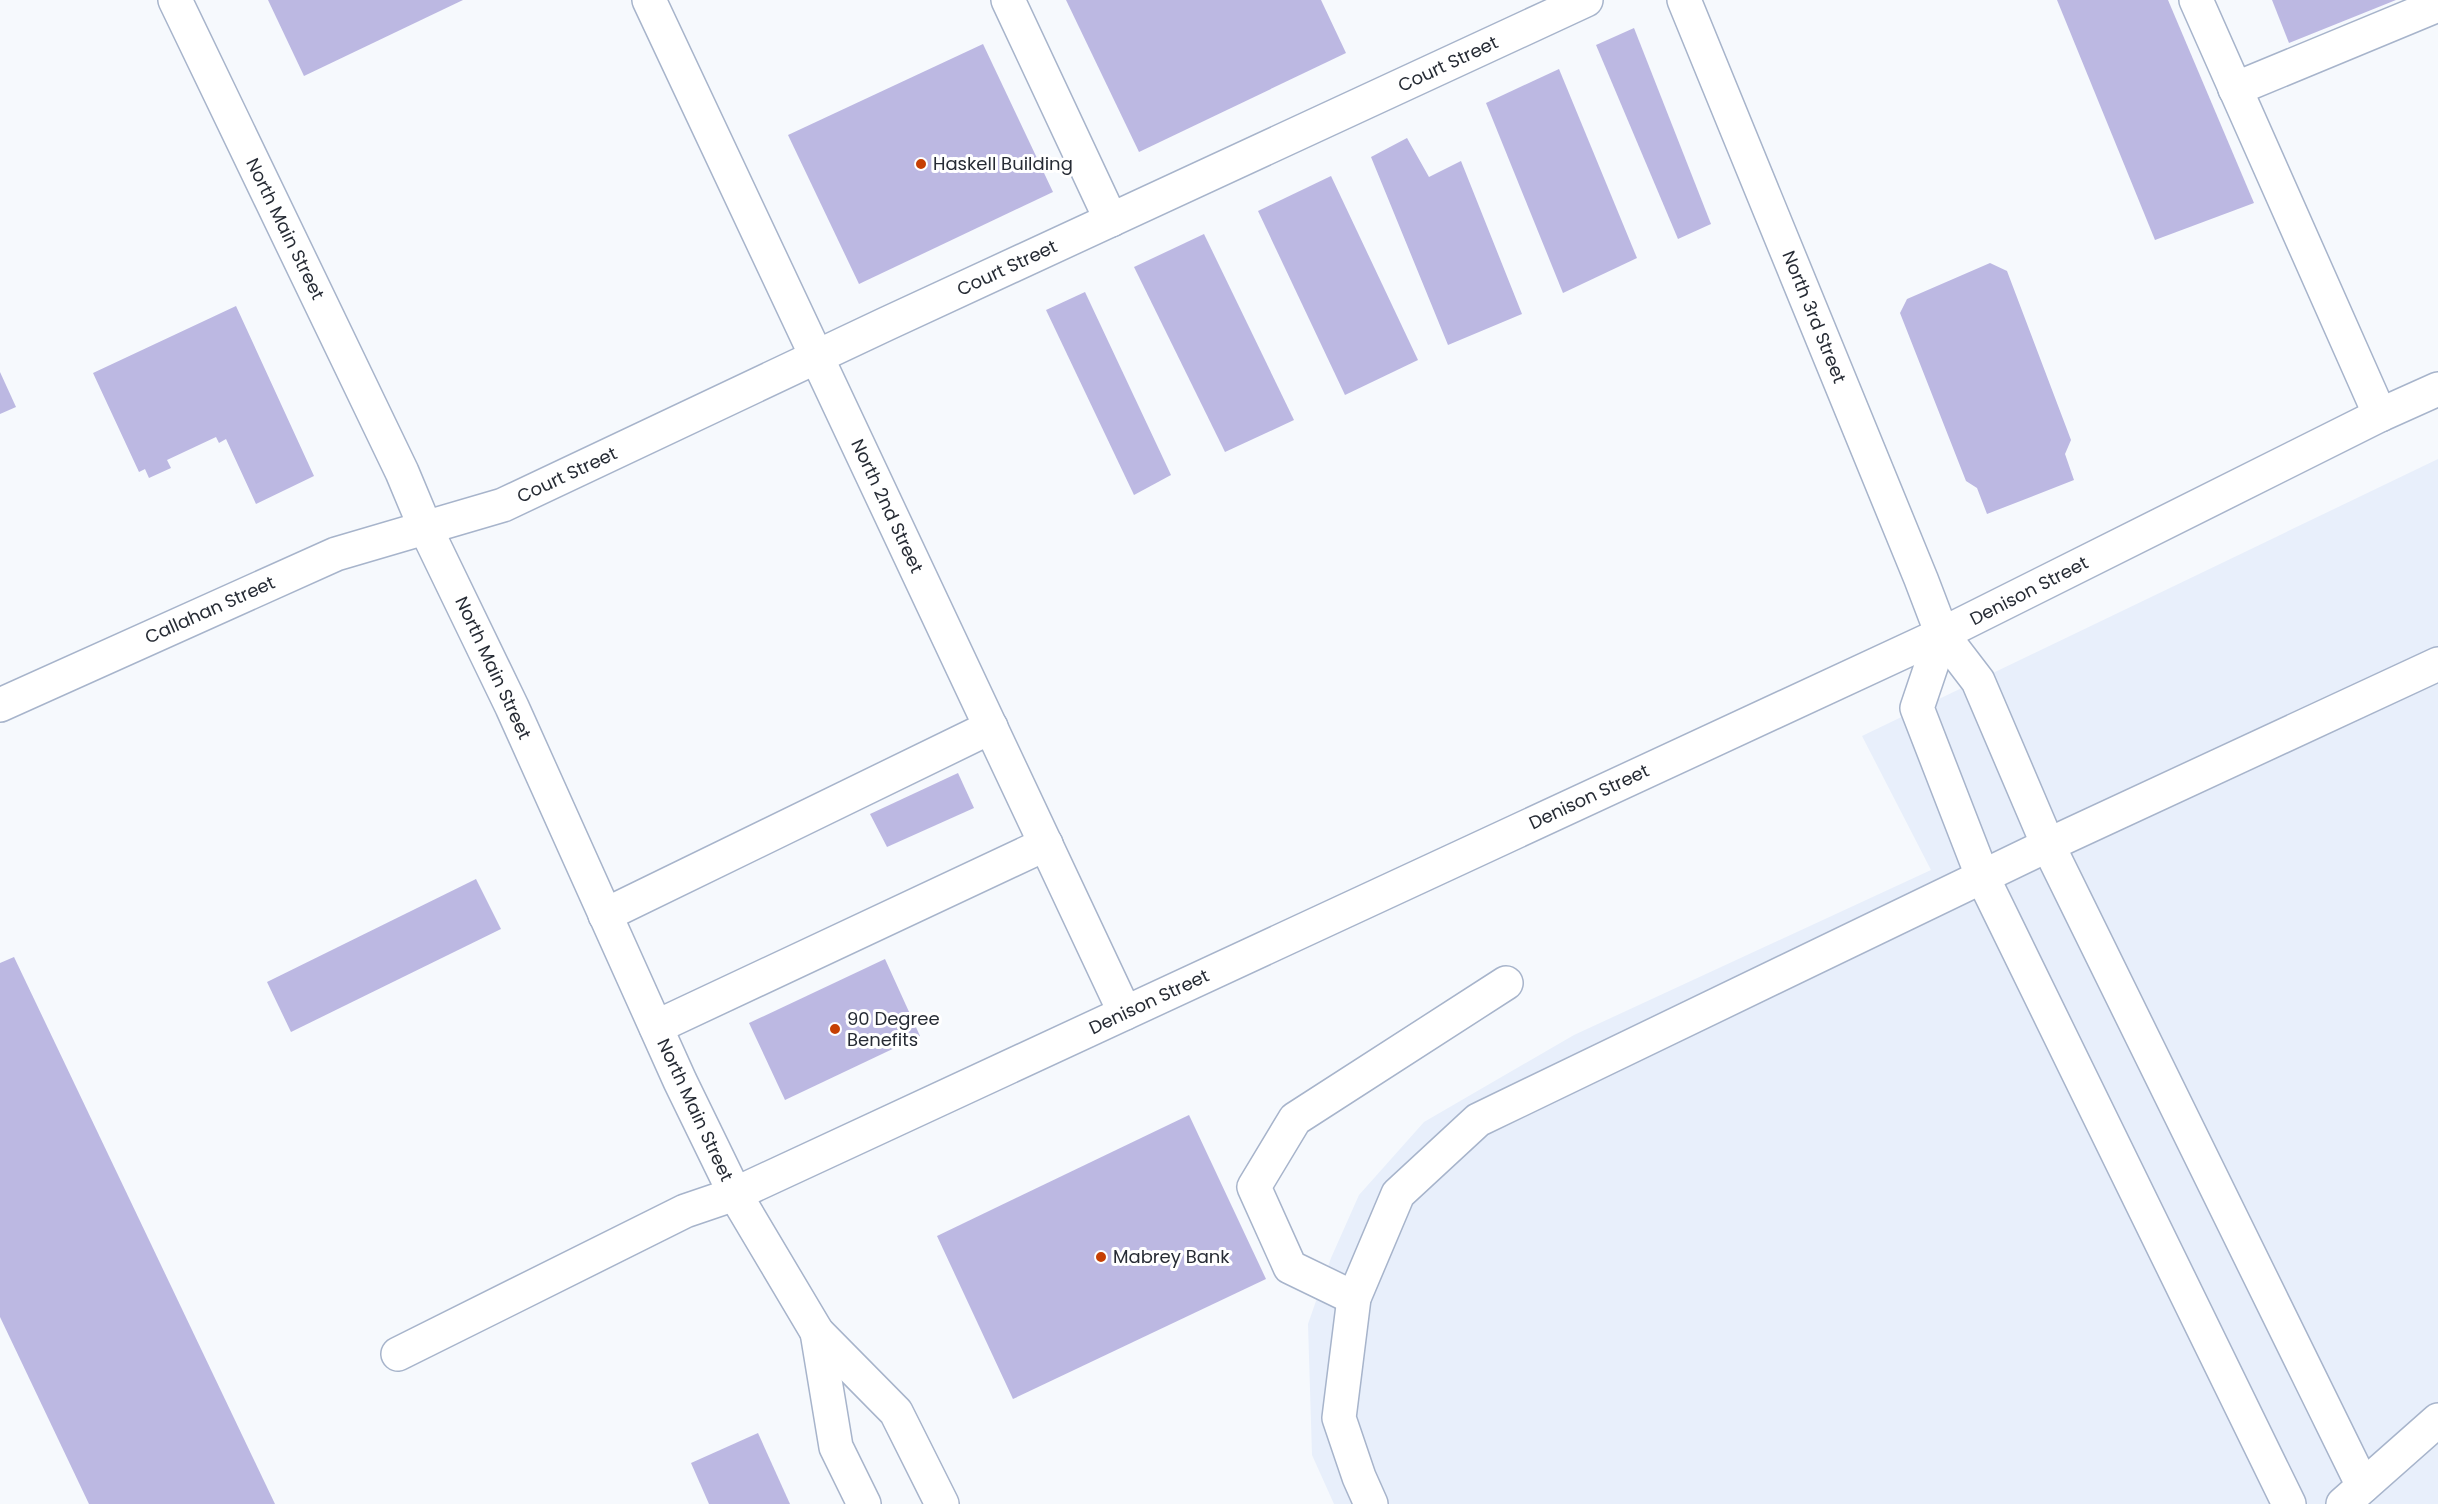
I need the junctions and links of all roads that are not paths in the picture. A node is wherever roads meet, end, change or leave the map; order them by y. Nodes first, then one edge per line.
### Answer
1 (175, 0) edge
2 (649, 0) edge
3 (1008, 0) edge
4 (1586, 0) edge
5 (1684, 0) edge
6 (2196, 0) edge
7 (2438, 5) edge
8 (2235, 89) junction
9 (1111, 220) junction
10 (816, 357) junction
11 (2438, 389) edge
12 (2380, 415) junction
13 (425, 527) junction
14 (1942, 634) junction
15 (2438, 664) edge
16 (0, 705) edge
17 (991, 727) junction
18 (1046, 844) junction
19 (2048, 845) junction
20 (1983, 878) junction
21 (605, 915) junction
22 (1506, 983) dead end
23 (1125, 1013) junction
24 (656, 1027) junction
25 (735, 1194) junction
26 (1354, 1298) junction
27 (817, 1332) junction
28 (398, 1354) dead end
29 (2438, 1420) edge
30 (2353, 1495) edge
31 (864, 1504) edge
32 (942, 1504) edge
33 (1371, 1504) edge
34 (2289, 1504) edge

1 - 13 street, North Main Street
2 - 10 street, North 2nd Street
3 - 9 street
4 - 9 street, Court Street
5 - 14 street, North 3rd Street
6 - 8 street
7 - 8 street
8 - 12 street
9 - 10 street, Court Street
10 - 13 street, Court Street
10 - 17 street, North 2nd Street
11 - 12 street, Denison Street
12 - 14 street, Denison Street
13 - 16 street, Callahan Street
13 - 21 street, North Main Street
14 - 19 street, North 3rd Street
14 - 20 street
14 - 23 street, Denison Street
15 - 19 street
17 - 18 street, North 2nd Street
17 - 21 street
18 - 23 street, North 2nd Street
18 - 24 street
19 - 20 street
19 - 30 street, North 3rd Street
20 - 26 street
20 - 34 street
21 - 24 street, North Main Street
22 - 26 street
23 - 25 street, Denison Street
24 - 25 street, North Main Street
25 - 27 street, North Main Street
25 - 28 street, Denison Street
26 - 33 street
27 - 31 street, North Main Street
27 - 32 street, North Main Street
29 - 30 street

